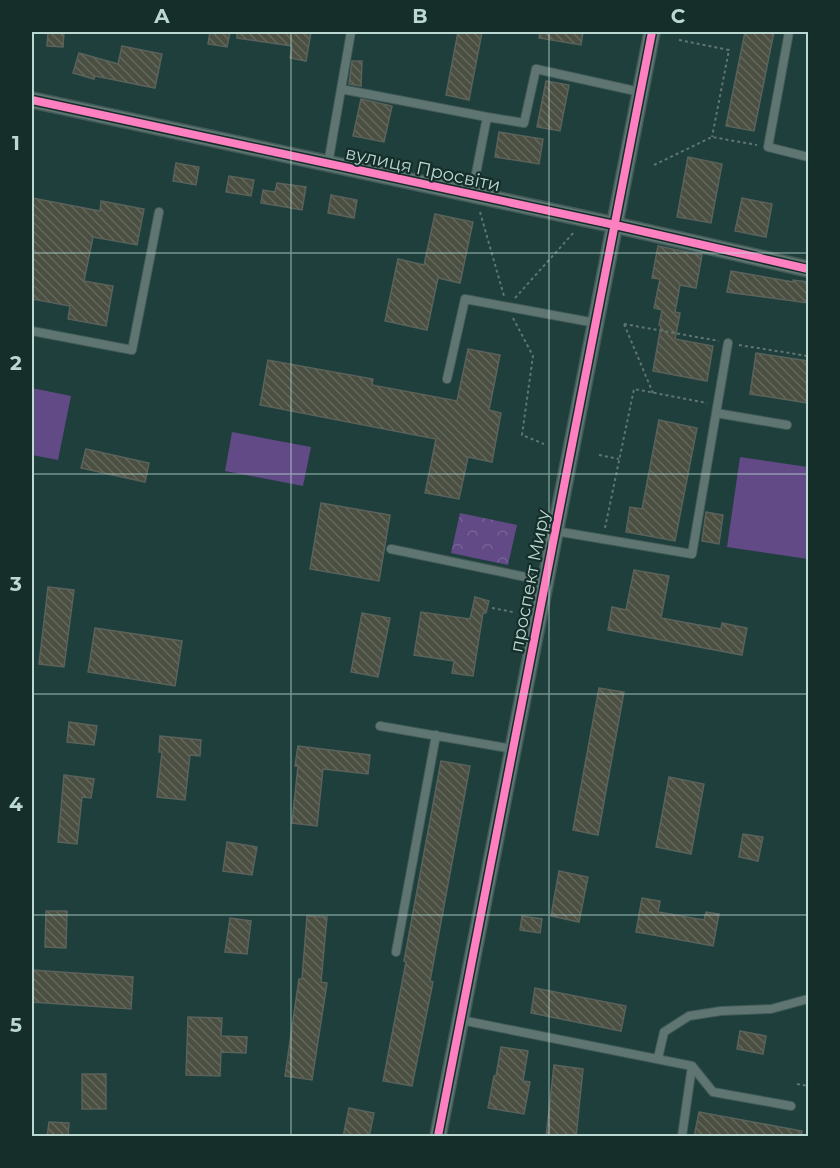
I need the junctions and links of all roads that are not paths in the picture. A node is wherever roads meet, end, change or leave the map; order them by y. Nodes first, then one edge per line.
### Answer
1 (351, 32) edge
2 (652, 32) edge
3 (789, 32) edge
4 (341, 89) junction
5 (640, 92) junction
6 (32, 100) edge
7 (487, 117) junction
8 (808, 157) edge
9 (328, 164) junction
10 (472, 194) junction
11 (159, 212) dead end
12 (615, 225) junction
13 (808, 269) edge
14 (596, 323) junction
15 (32, 331) edge
16 (728, 343) road end
17 (447, 380) dead end
18 (717, 409) junction
19 (787, 425) dead end
20 (555, 531) junction
21 (391, 549) dead end
22 (546, 581) junction
23 (380, 726) dead end
24 (436, 735) junction
25 (513, 749) junction
26 (396, 951) dead end
27 (808, 999) edge
28 (461, 1020) junction
29 (658, 1058) junction
30 (692, 1066) junction
31 (792, 1106) dead end
32 (438, 1137) edge
33 (682, 1137) edge

1 - 4 lane
2 - 5 street, проспект Миру
3 - 8 lane
4 - 7 lane
4 - 9 lane
5 - 7 lane
5 - 12 street, проспект Миру
6 - 9 street, вулиця Просвіти
7 - 10 lane
9 - 10 street, вулиця Просвіти
10 - 12 street, вулиця Просвіти
11 - 15 lane
12 - 13 street, вулиця Просвіти
12 - 14 street, проспект Миру
14 - 17 lane
14 - 20 street, проспект Миру
16 - 18 lane
18 - 19 lane
18 - 20 lane
20 - 22 street, проспект Миру
21 - 22 lane
22 - 25 street, проспект Миру
23 - 24 lane
24 - 25 lane
24 - 26 lane
25 - 28 street, проспект Миру
27 - 29 lane
28 - 29 lane
28 - 32 street, проспект Миру
29 - 30 lane
30 - 31 lane
30 - 33 lane

